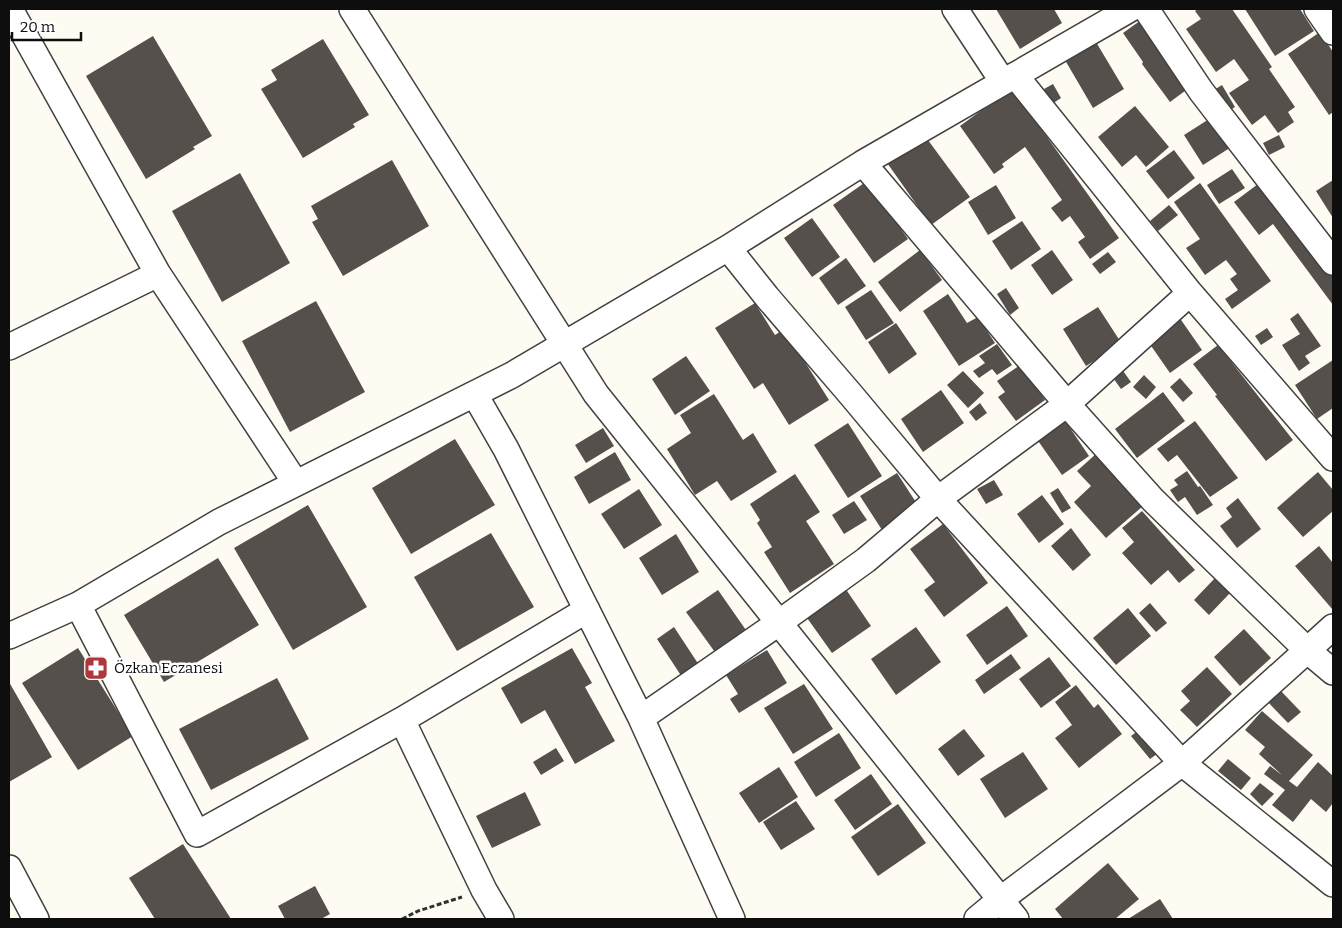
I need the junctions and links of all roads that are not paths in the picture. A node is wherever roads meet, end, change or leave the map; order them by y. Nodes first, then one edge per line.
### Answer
1 (10, 9) edge
2 (352, 9) edge
3 (955, 9) edge
4 (1130, 9) edge
5 (1146, 9) edge
6 (1316, 9) edge
7 (1333, 32) edge
8 (1009, 78) junction
9 (863, 163) junction
10 (728, 248) junction
11 (1333, 262) edge
12 (158, 274) junction
13 (1190, 293) junction
14 (564, 344) junction
15 (9, 347) edge
16 (475, 395) junction
17 (1067, 404) junction
18 (1333, 455) edge
19 (295, 482) junction
20 (938, 499) junction
21 (78, 605) junction
22 (587, 610) junction
23 (780, 622) junction
24 (1333, 627) edge
25 (9, 636) edge
26 (1308, 651) junction
27 (1333, 672) edge
28 (641, 718) junction
29 (402, 720) junction
30 (1182, 763) junction
31 (9, 868) edge
32 (1333, 884) edge
33 (1000, 900) junction
34 (36, 919) edge
35 (501, 919) edge
36 (732, 919) edge
37 (977, 919) edge
38 (1016, 919) edge

1 - 12 street
2 - 14 street
3 - 8 street
4 - 8 street
5 - 11 street
6 - 7 street
8 - 9 street
8 - 13 street
9 - 10 street
9 - 17 street
10 - 14 street
10 - 20 street
12 - 15 street
12 - 19 street
13 - 17 street
13 - 18 street
14 - 16 street
14 - 23 street
16 - 19 street
16 - 22 street
17 - 20 street
17 - 26 street
19 - 21 street
20 - 23 street
20 - 30 street
21 - 25 street
21 - 29 street
22 - 28 street
22 - 29 street
23 - 28 street
23 - 33 street
24 - 26 street
26 - 27 street
26 - 30 street
28 - 36 street
29 - 35 street
30 - 32 street
30 - 33 street
31 - 34 street
33 - 37 street
33 - 38 street

